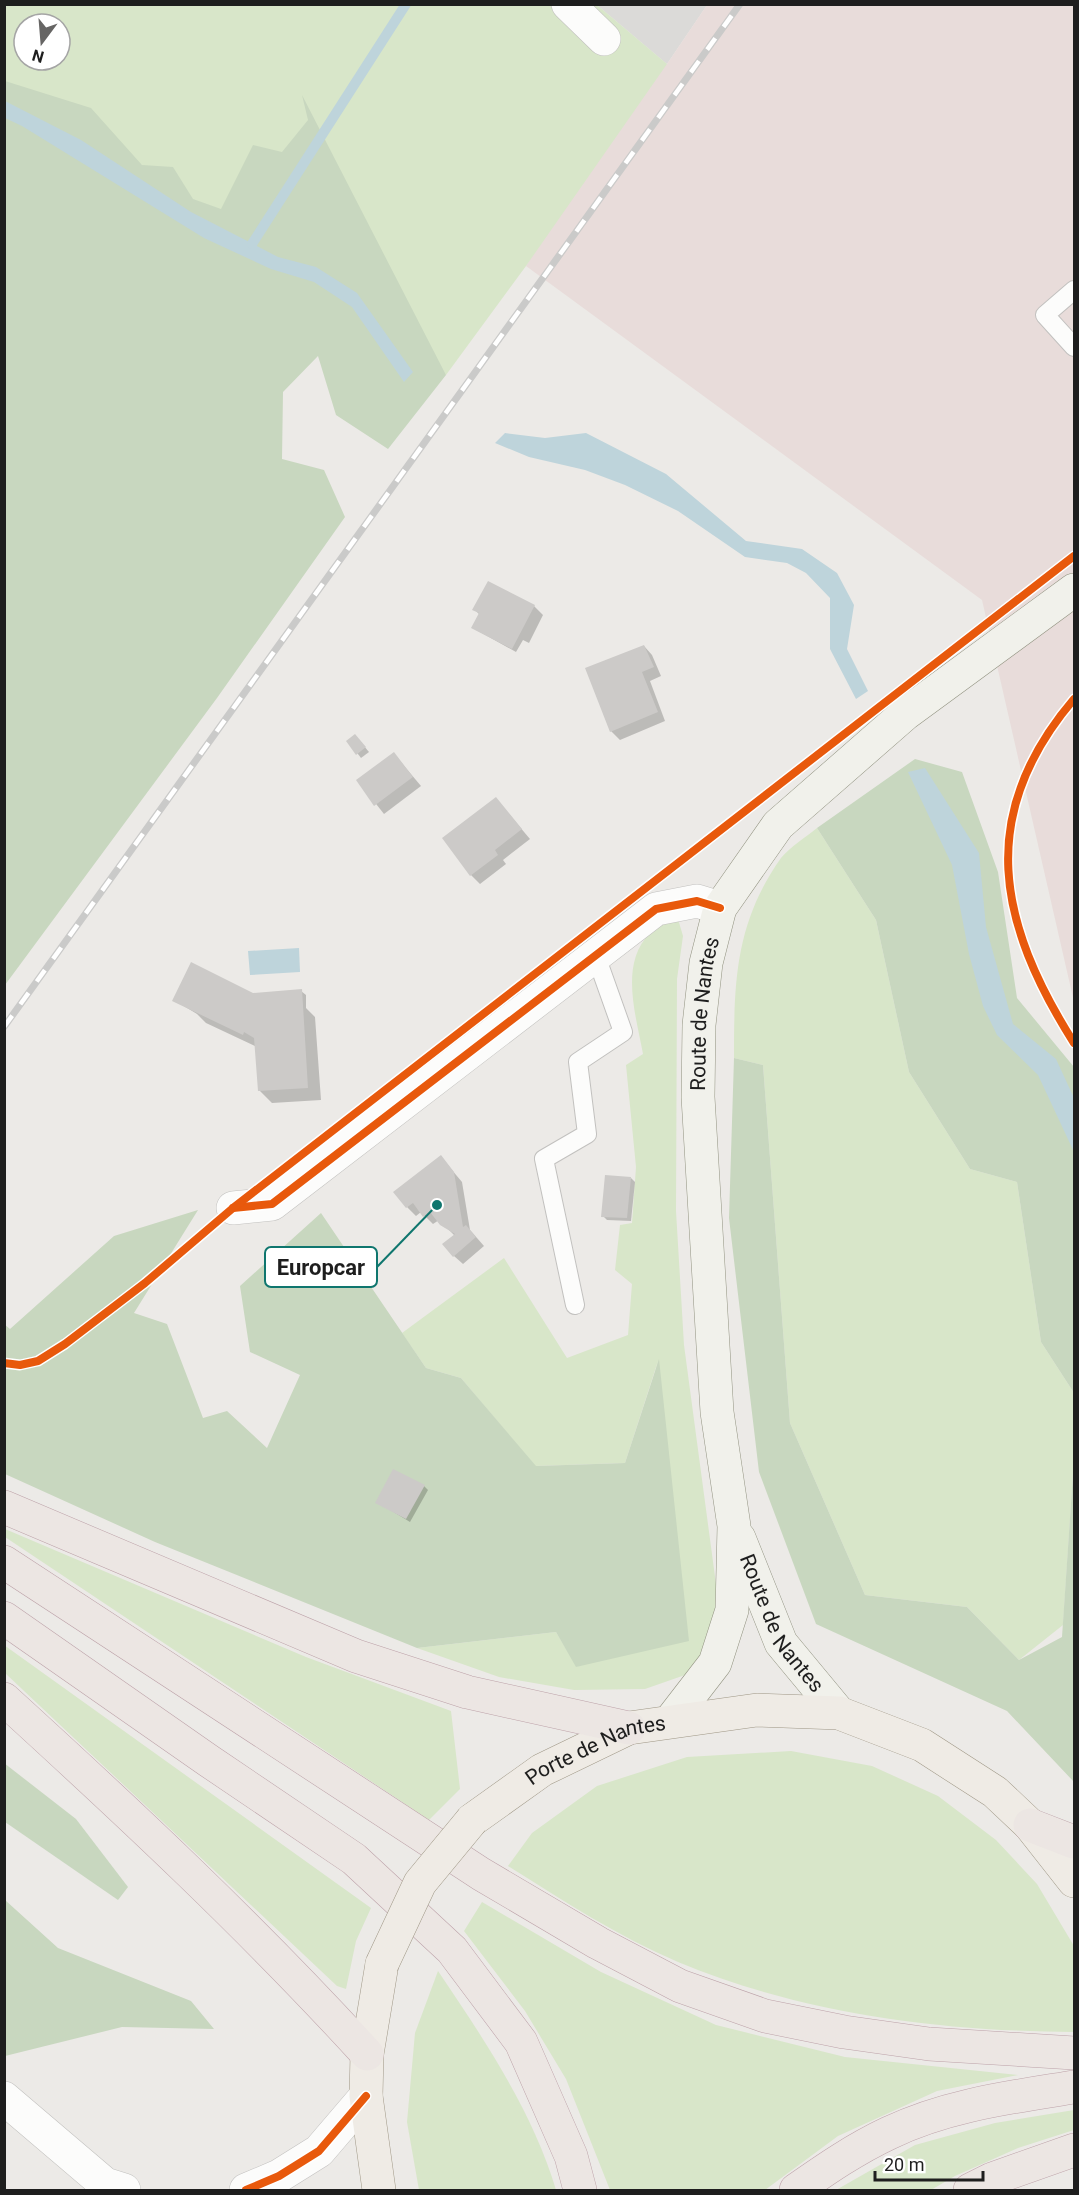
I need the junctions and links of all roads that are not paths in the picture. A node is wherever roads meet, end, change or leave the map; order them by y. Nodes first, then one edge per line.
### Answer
1 (568, 4) edge
2 (604, 39) dead end
3 (1074, 290) edge
4 (1074, 347) edge
5 (1074, 590) edge
6 (720, 908) junction
7 (597, 956) junction
8 (232, 1208) dead end
9 (575, 1305) dead end
10 (4, 1507) edge
11 (734, 1526) junction
12 (4, 1562) edge
13 (4, 1618) edge
14 (4, 1699) edge
15 (839, 1713) junction
16 (671, 1720) junction
17 (629, 1728) junction
18 (1030, 1825) junction
19 (1074, 1842) edge
20 (1074, 1881) edge
21 (367, 2054) junction
22 (1074, 2054) edge
23 (1074, 2087) edge
24 (366, 2096) junction
25 (4, 2098) edge
26 (1074, 2150) edge
27 (124, 2190) edge
28 (246, 2190) edge
29 (379, 2190) edge
30 (580, 2190) edge
31 (796, 2190) edge
32 (970, 2190) edge

1 - 2 street
3 - 4 lane
5 - 6 main road, Route de Nantes
6 - 7 street
6 - 11 main road, Route de Nantes
7 - 8 street
7 - 9 lane
10 - 17 highway
11 - 15 main road, Route de Nantes
11 - 16 main road, Route de Nantes
12 - 22 highway
13 - 30 highway
14 - 21 highway
15 - 16 main road, Porte de Nantes
15 - 18 main road, Porte de Nantes
16 - 17 main road, Porte de Nantes
17 - 21 main road, Porte de Nantes, bridge
18 - 19 highway
18 - 20 main road, Porte de Nantes
21 - 24 main road, Porte de Nantes
23 - 31 highway
24 - 28 street
24 - 29 main road, Porte de Nantes
25 - 27 street
26 - 32 highway

